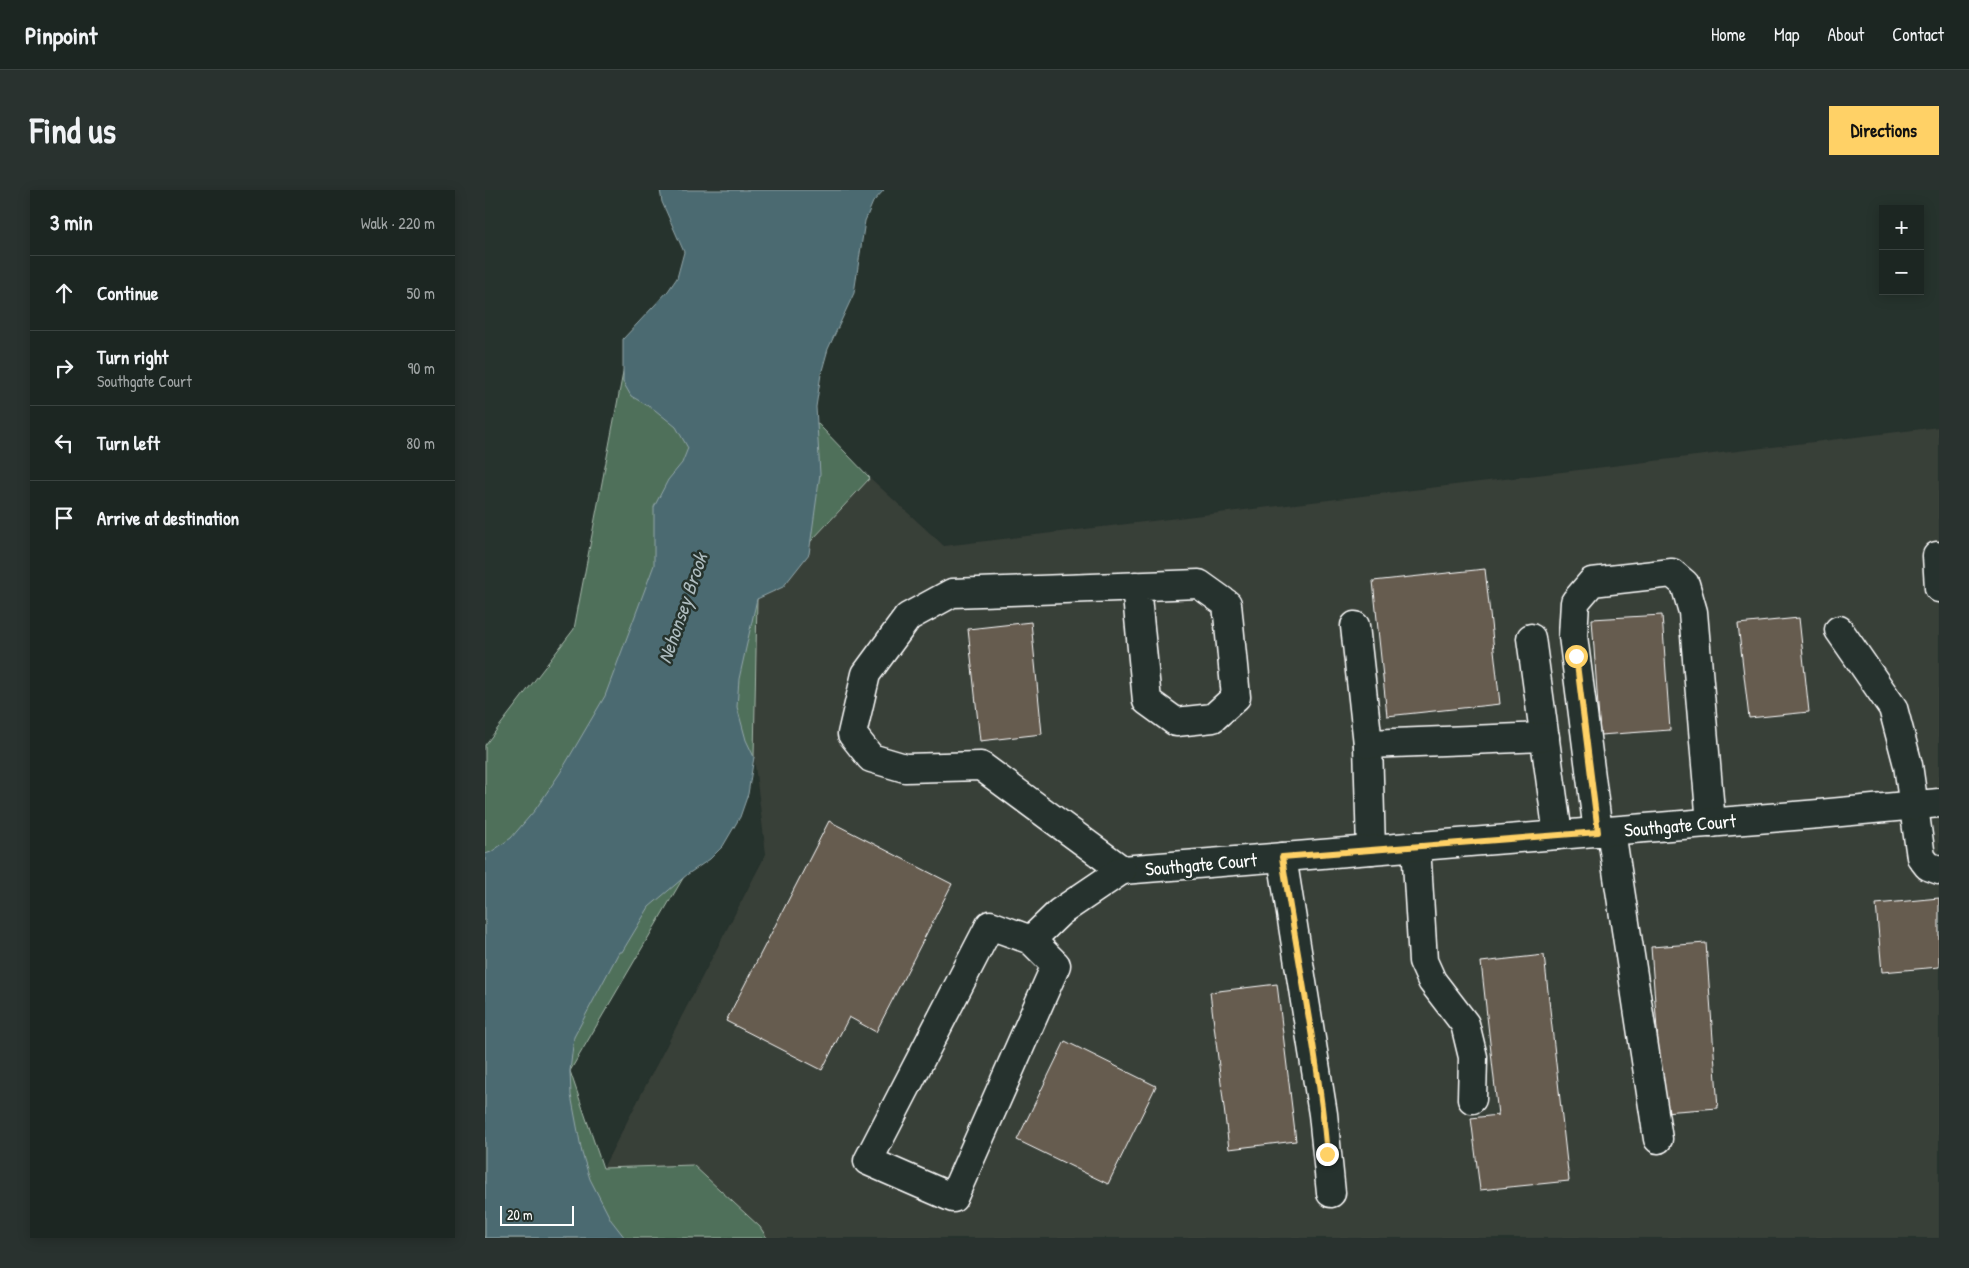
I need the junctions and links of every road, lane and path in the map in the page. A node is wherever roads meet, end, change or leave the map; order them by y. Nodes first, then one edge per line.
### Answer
1 (1937, 556) dead end
2 (1136, 586) junction
3 (1939, 588) edge
4 (1355, 626) dead end
5 (1839, 630) dead end
6 (1531, 638) dead end
7 (1545, 737) junction
8 (1368, 744) junction
9 (1926, 804) edge
10 (1711, 823) junction
11 (1605, 831) junction
12 (1558, 835) junction
13 (1416, 846) junction
14 (1371, 850) junction
15 (1282, 857) junction
16 (1122, 870) junction
17 (1939, 870) edge
18 (1031, 940) junction
19 (1472, 1099) dead end
20 (1658, 1139) dead end
21 (1331, 1193) dead end

1 - 3 street
2 - 2 street
2 - 16 street
4 - 8 street
5 - 9 street
6 - 7 street
7 - 8 street
7 - 12 street
8 - 14 street
9 - 10 street, Southgate Court
9 - 17 street
10 - 11 street, Southgate Court
10 - 11 street
11 - 12 street, Southgate Court
11 - 20 street
12 - 13 street, Southgate Court
13 - 14 street, Southgate Court
13 - 19 street
14 - 15 street, Southgate Court
15 - 16 street, Southgate Court
15 - 21 street
16 - 18 street
18 - 18 street

